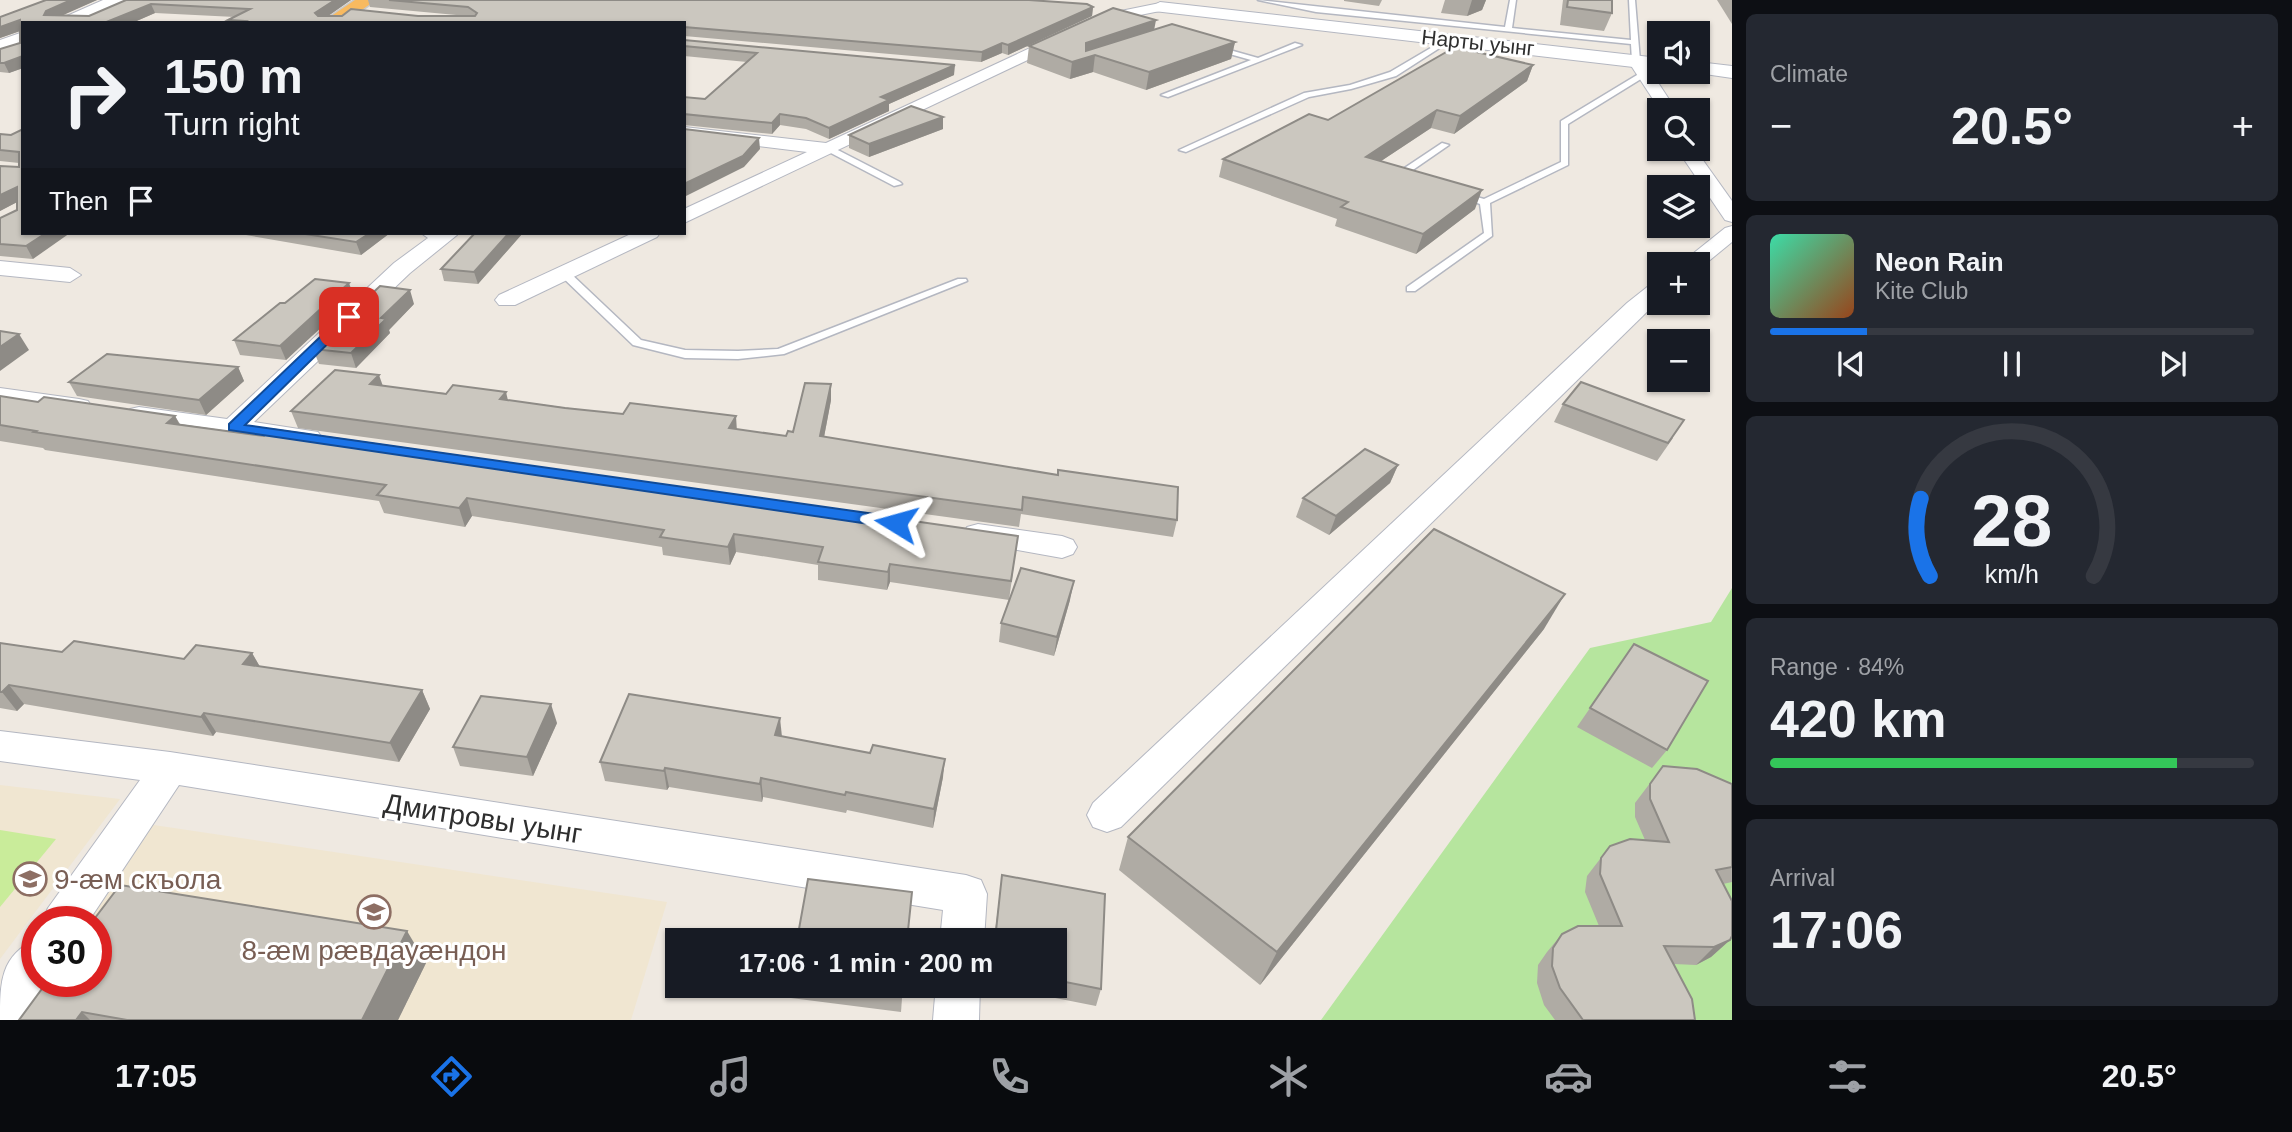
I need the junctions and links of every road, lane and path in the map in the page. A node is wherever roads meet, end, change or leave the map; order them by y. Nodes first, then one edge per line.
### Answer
1 (1185, 0) edge
2 (1199, 0) edge
3 (1261, 0) edge
4 (1322, 0) edge
5 (1513, 0) edge
6 (1632, 0) edge
7 (120, 4) edge
8 (1109, 6) edge
9 (371, 7) edge
10 (1160, 7) junction
11 (1316, 10) junction
12 (66, 21) edge
13 (89, 21) edge
14 (333, 21) edge
15 (1128, 23) edge
16 (1296, 24) junction
17 (1508, 29) junction
18 (21, 38) edge
19 (1448, 40) junction
20 (1298, 45) dead end
21 (0, 46) edge
22 (1208, 46) edge
23 (21, 49) edge
24 (0, 57) edge
25 (1258, 60) junction
26 (1643, 60) edge
27 (968, 68) dead end
28 (1710, 69) edge
29 (995, 71) junction
30 (1732, 72) edge
31 (1166, 95) dead end
32 (1662, 98) edge
33 (686, 132) edge
34 (1446, 145) dead end
35 (830, 149) junction
36 (1184, 150) dead end
37 (1694, 161) edge
38 (1412, 179) edge
39 (897, 184) dead end
40 (1449, 190) edge
41 (1485, 202) junction
42 (686, 216) edge
43 (1732, 216) edge
44 (1732, 232) edge
45 (440, 235) edge
46 (646, 235) edge
47 (1706, 252) edge
48 (0, 268) edge
49 (564, 273) junction
50 (70, 275) dead end
51 (962, 281) dead end
52 (1410, 289) dead end
53 (1647, 298) edge
54 (507, 300) dead end
55 (0, 396) edge
56 (234, 427) junction
57 (331, 441) edge
58 (951, 531) edge
59 (1062, 547) dead end
60 (0, 746) edge
61 (170, 768) junction
62 (1107, 816) dead end
63 (74, 906) edge
64 (963, 928) edge
65 (21, 982) edge
66 (957, 998) edge
67 (0, 1012) edge
68 (956, 1020) edge

1 - 10 street, Нарты уынг
2 - 16 street, Нарты уынг
3 - 11 lane
4 - 11 lane
5 - 17 lane
6 - 26 lane
7 - 12 street
7 - 13 lane
8 - 10 street, Нарты уынг
8 - 10 street
8 - 15 lane
8 - 29 street
9 - 14 highway
10 - 16 street, Нарты уынг
11 - 17 lane
16 - 19 street, Нарты уынг
17 - 26 lane
18 - 21 street
19 - 26 street, Нарты уынг
19 - 36 lane
20 - 25 lane
22 - 25 lane
23 - 24 lane
25 - 31 lane
26 - 32 street
26 - 41 lane
27 - 29 street
28 - 30 street
29 - 35 street
33 - 35 street
34 - 38 lane
35 - 39 lane
35 - 42 street
37 - 43 street
40 - 41 lane
41 - 52 lane
44 - 47 street
45 - 56 street
46 - 49 street
48 - 50 street
49 - 51 lane
49 - 54 street
53 - 62 street
55 - 56 street
56 - 57 street
58 - 59 street
60 - 61 street, Дмитровы уынг
61 - 63 street
61 - 64 street, Дмитровы уынг
65 - 67 street
66 - 68 street

